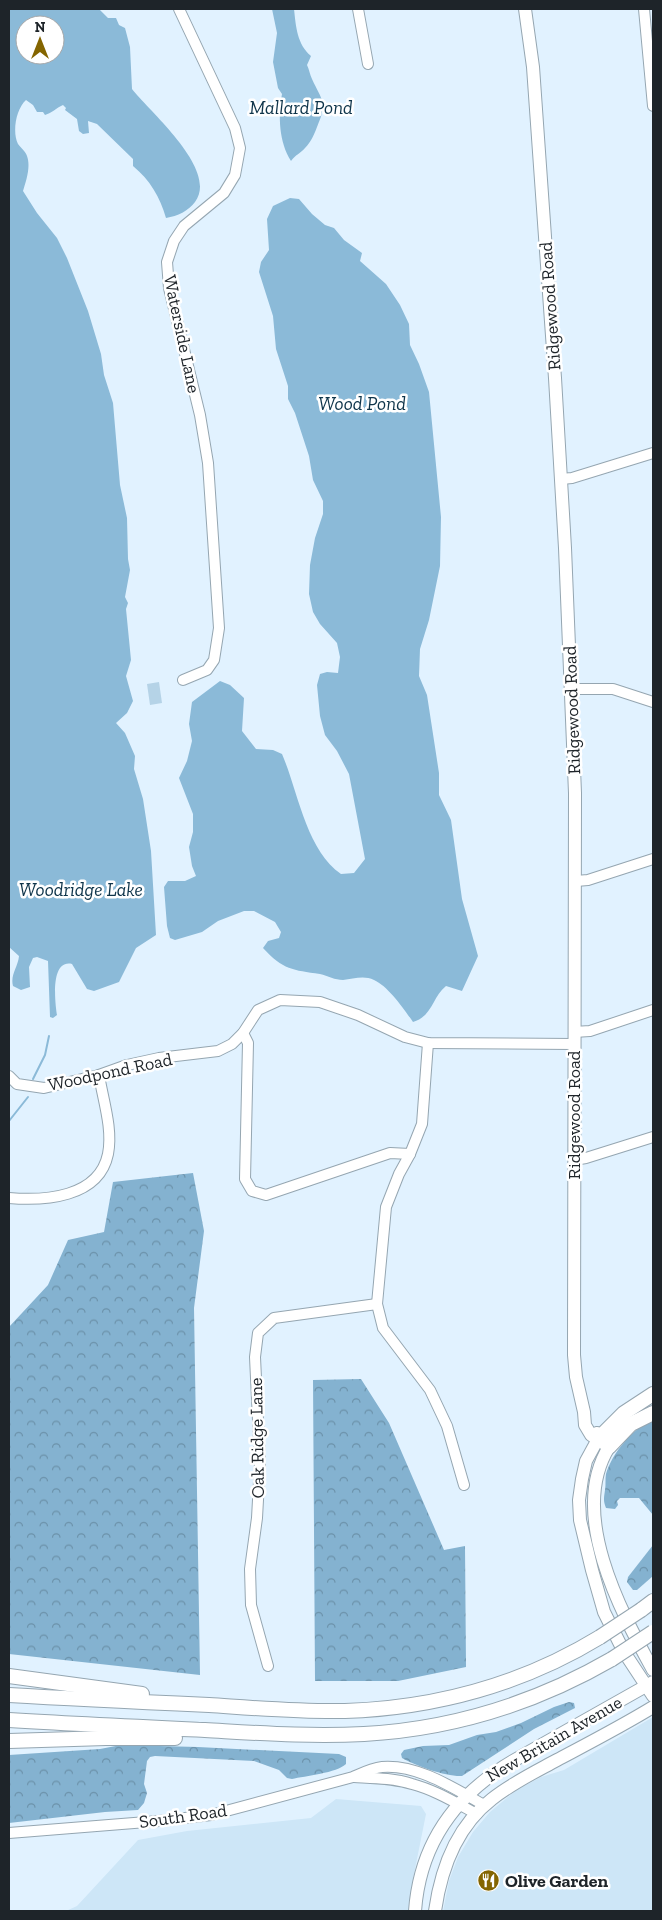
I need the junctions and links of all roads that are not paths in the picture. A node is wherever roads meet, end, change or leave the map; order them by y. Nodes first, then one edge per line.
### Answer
1 (179, 9) edge
2 (358, 9) edge
3 (525, 9) edge
4 (644, 9) edge
5 (368, 64) dead end
6 (653, 106) edge
7 (653, 452) edge
8 (561, 479) junction
9 (183, 680) dead end
10 (571, 689) junction
11 (653, 702) edge
12 (653, 859) edge
13 (576, 881) junction
14 (653, 1010) edge
15 (243, 1033) junction
16 (574, 1038) junction
17 (428, 1043) junction
18 (99, 1075) junction
19 (9, 1076) edge
20 (653, 1137) edge
21 (410, 1154) junction
22 (574, 1160) junction
23 (9, 1198) edge
24 (377, 1304) junction
25 (653, 1394) edge
26 (653, 1412) edge
27 (604, 1443) junction
28 (464, 1485) dead end
29 (649, 1604) edge
30 (653, 1632) edge
31 (640, 1644) junction
32 (653, 1657) edge
33 (268, 1666) dead end
34 (653, 1670) edge
35 (9, 1676) edge
36 (651, 1688) edge
37 (9, 1695) edge
38 (169, 1703) junction
39 (653, 1707) edge
40 (9, 1720) edge
41 (272, 1734) junction
42 (9, 1741) edge
43 (462, 1800) junction
44 (480, 1810) junction
45 (9, 1833) edge
46 (416, 1910) edge
47 (436, 1911) edge

1 - 9 street, Waterside Lane
2 - 5 street
3 - 8 main road, Ridgewood Road
4 - 6 street
7 - 8 street
8 - 10 main road, Ridgewood Road
10 - 11 street
10 - 13 main road, Ridgewood Road
12 - 13 street
13 - 16 main road, Ridgewood Road
14 - 16 street, Woodpond Road
15 - 17 street, Woodpond Road
15 - 18 street, Woodpond Road
15 - 21 street
16 - 17 street, Woodpond Road
16 - 22 main road, Ridgewood Road
17 - 21 street
18 - 19 street, Woodpond Road
18 - 23 street
20 - 22 street
21 - 24 street
22 - 27 main road, Ridgewood Road
24 - 28 street
24 - 33 street, Oak Ridge Lane
25 - 27 highway
26 - 27 highway
27 - 31 main road
27 - 36 main road
29 - 38 highway, bridge
30 - 41 highway, bridge
31 - 32 main road
31 - 34 main road
35 - 38 highway
36 - 43 main road, New Britain Avenue
37 - 38 highway
39 - 44 main road, New Britain Avenue
40 - 41 highway
41 - 42 highway
43 - 44 street, South Road
43 - 45 street, South Road
43 - 46 main road, New Britain Avenue
44 - 47 main road, New Britain Avenue

